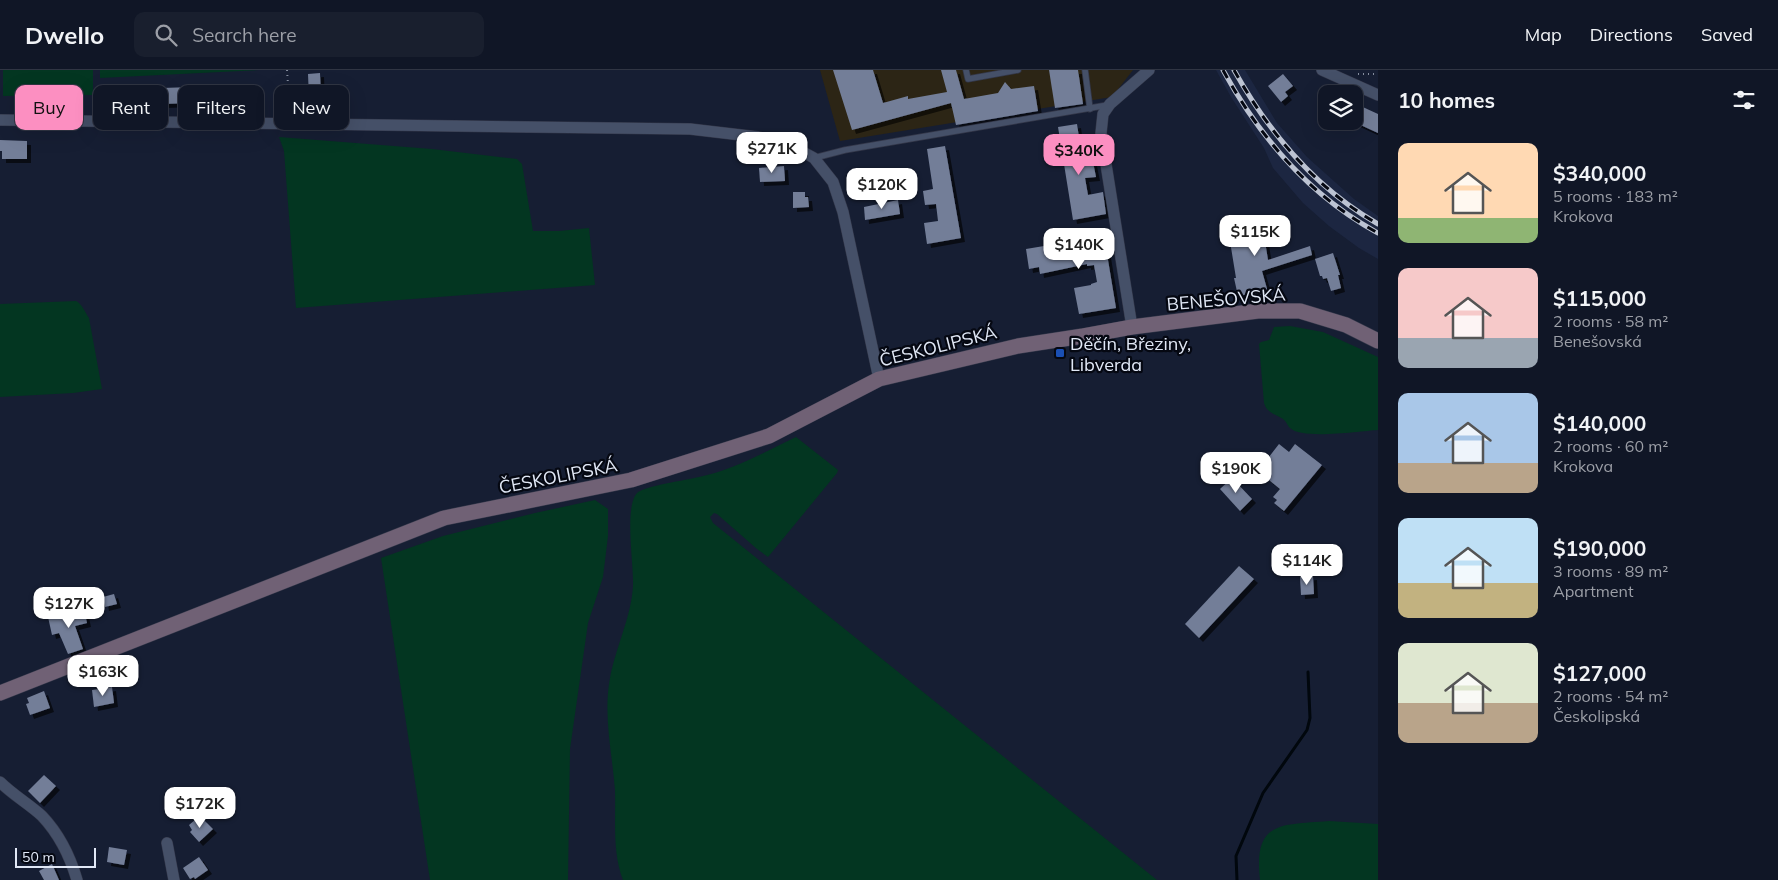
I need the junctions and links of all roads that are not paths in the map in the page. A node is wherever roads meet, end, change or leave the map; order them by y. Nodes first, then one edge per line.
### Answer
1 (966, 70) edge
2 (1018, 70) edge
3 (1085, 70) edge
4 (1149, 70) edge
5 (1322, 70) edge
6 (1378, 95) edge
7 (1110, 104) junction
8 (1090, 109) junction
9 (0, 120) edge
10 (814, 158) junction
11 (1132, 327) junction
12 (1378, 341) edge
13 (879, 379) junction
14 (0, 693) edge
15 (0, 782) edge
16 (167, 843) dead end
17 (77, 880) edge
18 (174, 880) edge

1 - 2 lane
3 - 8 lane
4 - 7 street
5 - 6 street
7 - 8 lane
7 - 11 street
8 - 10 lane
9 - 10 street
10 - 13 street
11 - 12 main road, BENEŠOVSKÁ
11 - 13 main road, ČESKOLIPSKÁ
13 - 14 main road, ČESKOLIPSKÁ
15 - 17 street
16 - 18 street

